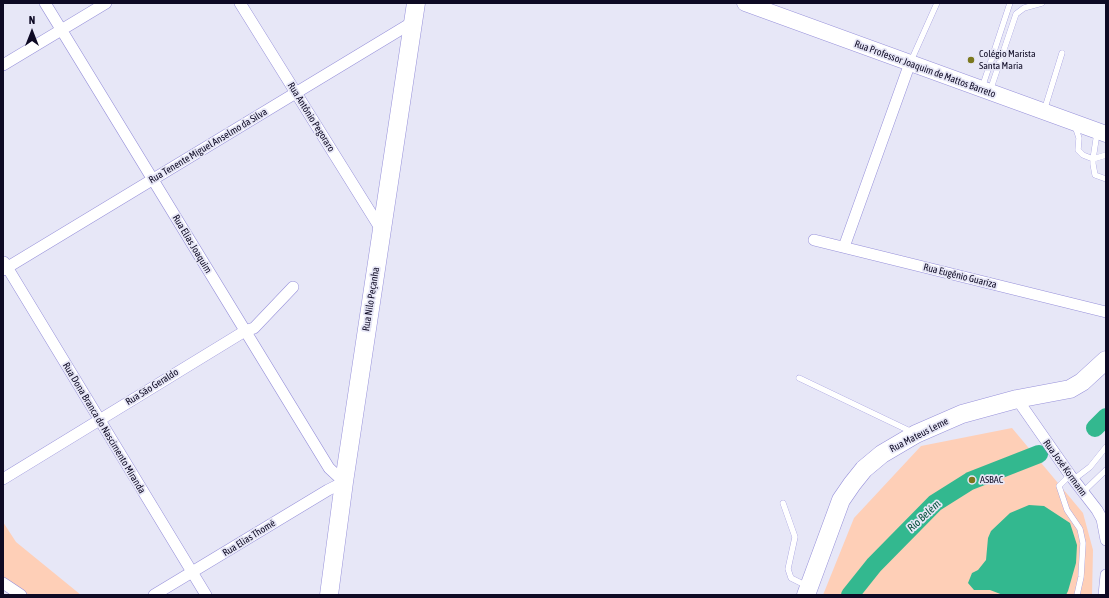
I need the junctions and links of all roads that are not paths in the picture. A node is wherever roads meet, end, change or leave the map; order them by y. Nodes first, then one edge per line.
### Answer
1 (45, 3) edge
2 (106, 3) edge
3 (240, 3) edge
4 (416, 3) edge
5 (745, 3) edge
6 (937, 3) edge
7 (1010, 3) edge
8 (1042, 3) edge
9 (413, 22) junction
10 (61, 30) junction
11 (1062, 53) dead end
12 (910, 63) junction
13 (3, 65) edge
14 (986, 90) junction
15 (296, 93) junction
16 (1044, 111) junction
17 (1074, 122) junction
18 (1102, 132) edge
19 (1106, 155) edge
20 (1093, 159) junction
21 (1106, 179) edge
22 (153, 180) junction
23 (382, 231) junction
24 (814, 240) dead end
25 (844, 247) junction
26 (4, 266) edge
27 (293, 287) dead end
28 (1106, 312) edge
29 (245, 331) junction
30 (1106, 360) edge
31 (799, 378) dead end
32 (1017, 400) junction
33 (99, 420) junction
34 (916, 434) junction
35 (1106, 447) edge
36 (1106, 470) edge
37 (1071, 477) junction
38 (3, 479) edge
39 (344, 482) junction
40 (1083, 492) junction
41 (783, 503) dead end
42 (1106, 540) edge
43 (192, 573) junction
44 (1106, 575) edge
45 (3, 583) edge
46 (808, 591) edge
47 (21, 595) edge
48 (154, 595) edge
49 (206, 595) edge
50 (329, 595) edge
51 (1077, 595) edge
52 (1104, 595) edge

1 - 10 street, Rua Elias Joaquim
2 - 10 street
3 - 15 street, Rua Antônio Pegoraro
4 - 9 main road, Rua Nilo Peçanha
5 - 12 main road, Rua Professor Joaquim de Mattos Barreto
6 - 12 lane
7 - 14 lane
8 - 14 lane
9 - 15 street, Rua Tenente Miguel Anselmo da Silva
9 - 23 main road, Rua Nilo Peçanha
10 - 13 street
10 - 22 street, Rua Elias Joaquim
11 - 16 lane
12 - 14 main road, Rua Professor Joaquim de Mattos Barreto
12 - 25 street
14 - 16 main road, Rua Professor Joaquim de Mattos Barreto
15 - 22 street, Rua Tenente Miguel Anselmo da Silva
15 - 23 street, Rua Antônio Pegoraro
16 - 17 main road, Rua Professor Joaquim de Mattos Barreto
17 - 18 main road, Rua Professor Joaquim de Mattos Barreto
17 - 20 lane
18 - 20 lane
19 - 20 lane
20 - 21 lane
22 - 26 street, Rua Tenente Miguel Anselmo da Silva
22 - 29 street, Rua Elias Joaquim
23 - 39 main road, Rua Nilo Peçanha
24 - 25 street, Rua Eugênio Guariza
25 - 28 street, Rua Eugênio Guariza
26 - 33 street, Rua Dona Branca do Nascimento Miranda
27 - 29 street, Rua São Geraldo
29 - 33 street, Rua São Geraldo
29 - 39 street, Rua Elias Joaquim
30 - 32 main road, Rua Mateus Leme
31 - 34 lane
32 - 34 main road, Rua Mateus Leme
32 - 37 street, Rua José Kormann
33 - 38 street, Rua São Geraldo
33 - 43 street, Rua Dona Branca do Nascimento Miranda
34 - 46 main road, Rua Mateus Leme
35 - 37 lane
36 - 40 lane
37 - 40 street, Rua José Kormann
37 - 51 lane
39 - 43 street, Rua Elias Thomé
39 - 50 main road, Rua Nilo Peçanha
40 - 42 street, Rua José Kormann
41 - 46 lane
43 - 48 street, Rua Elias Thomé
43 - 49 street, Rua Dona Branca do Nascimento Miranda
44 - 52 street
45 - 47 street

